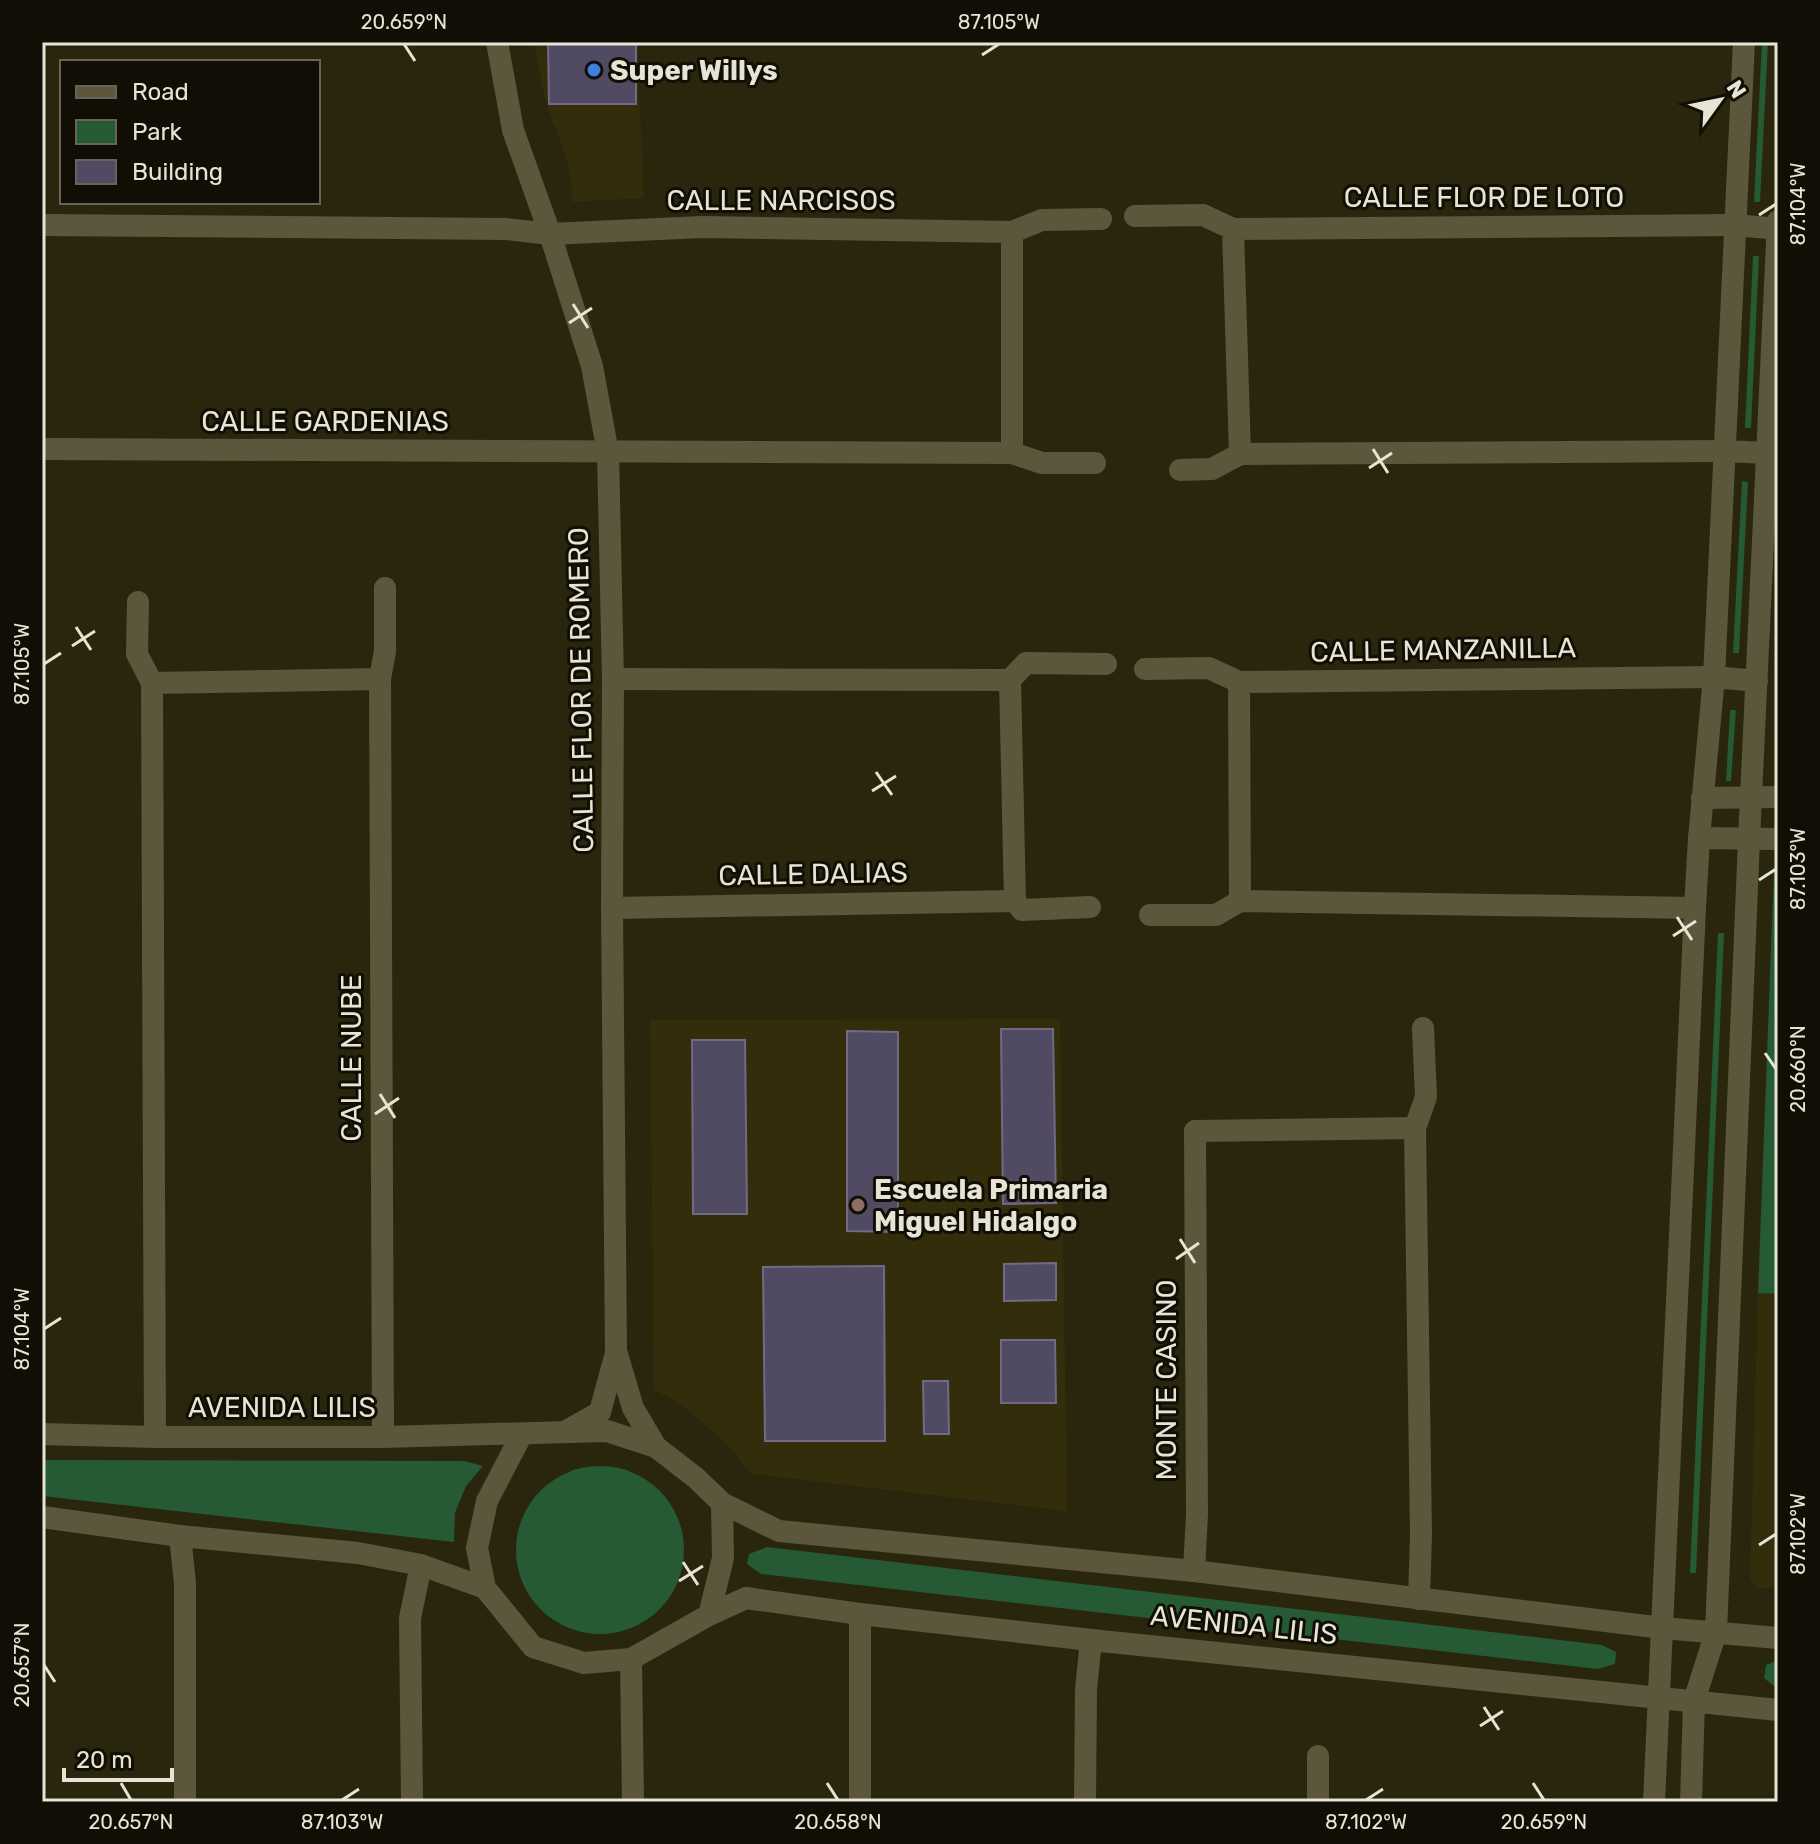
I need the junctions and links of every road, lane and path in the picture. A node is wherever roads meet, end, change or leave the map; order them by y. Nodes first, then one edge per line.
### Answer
1 (497, 42) edge
2 (1744, 42) edge
3 (1135, 216) dead end
4 (1101, 219) dead end
5 (1778, 221) edge
6 (42, 225) edge
7 (1736, 225) junction
8 (1233, 229) junction
9 (1778, 229) edge
10 (1012, 232) junction
11 (550, 234) junction
12 (42, 449) edge
13 (1725, 451) junction
14 (608, 453) junction
15 (1012, 453) junction
16 (1767, 453) junction
17 (1240, 454) junction
18 (1095, 463) dead end
19 (1180, 470) dead end
20 (385, 588) dead end
21 (138, 602) dead end
22 (1106, 664) dead end
23 (1145, 669) dead end
24 (1714, 677) junction
25 (380, 679) junction
26 (613, 679) junction
27 (1010, 680) junction
28 (1757, 681) junction
29 (1239, 682) junction
30 (152, 683) junction
31 (1751, 797) junction
32 (1778, 797) edge
33 (1702, 798) junction
34 (1699, 838) junction
35 (1749, 839) junction
36 (1778, 839) edge
37 (1015, 901) junction
38 (1240, 901) junction
39 (1090, 907) dead end
40 (612, 908) junction
41 (1695, 908) junction
42 (1150, 915) dead end
43 (1423, 1028) dead end
44 (1415, 1128) junction
45 (616, 1353) junction
46 (566, 1431) junction
47 (42, 1434) edge
48 (522, 1434) junction
49 (155, 1437) junction
50 (383, 1437) junction
51 (656, 1447) junction
52 (722, 1503) junction
53 (42, 1517) edge
54 (180, 1536) junction
55 (421, 1565) junction
56 (1194, 1571) junction
57 (485, 1588) junction
58 (1419, 1599) junction
59 (860, 1614) junction
60 (709, 1615) junction
61 (1663, 1628) junction
62 (1716, 1632) junction
63 (1778, 1638) edge
64 (1091, 1640) junction
65 (631, 1659) junction
66 (1658, 1696) junction
67 (1694, 1701) junction
68 (1778, 1710) edge
69 (1318, 1756) dead end
70 (185, 1802) edge
71 (412, 1802) edge
72 (633, 1802) edge
73 (860, 1802) edge
74 (1085, 1802) edge
75 (1318, 1802) edge
76 (1654, 1802) edge
77 (1691, 1802) edge

1 - 11 street, CALLE FLOR DE ROMERO
2 - 7 street
3 - 8 street, CALLE FLOR DE LOTO
4 - 10 street, CALLE NARCISOS
5 - 9 street
6 - 11 street
7 - 8 street, CALLE FLOR DE LOTO
7 - 9 street, CALLE FLOR DE LOTO
7 - 13 street
8 - 17 street
9 - 16 street
10 - 11 street, CALLE NARCISOS
10 - 15 street
11 - 14 street, CALLE FLOR DE ROMERO
12 - 14 street, CALLE GARDENIAS
13 - 16 street
13 - 17 street
13 - 24 street
14 - 15 street
14 - 26 street, CALLE FLOR DE ROMERO
15 - 18 street
16 - 28 street
17 - 19 street
20 - 25 street, CALLE NUBE
21 - 30 street
22 - 27 street
23 - 29 street, CALLE MANZANILLA
24 - 28 street, CALLE MANZANILLA
24 - 29 street, CALLE MANZANILLA
24 - 33 street
25 - 30 street
25 - 50 street, CALLE NUBE
26 - 27 street
26 - 40 street, CALLE FLOR DE ROMERO
27 - 37 street
28 - 31 street
29 - 38 street
30 - 49 street
31 - 32 street
31 - 33 street
31 - 35 street
33 - 34 street
34 - 35 street
34 - 41 street
35 - 36 street
35 - 62 street
37 - 39 street, CALLE DALIAS
37 - 40 street, CALLE DALIAS
38 - 41 street
38 - 42 street
40 - 45 street, CALLE FLOR DE ROMERO
41 - 61 street
43 - 44 street
44 - 56 street, MONTE CASINO
44 - 58 street
45 - 46 street, CALLE FLOR DE ROMERO
45 - 51 street, CALLE FLOR DE ROMERO
46 - 48 street
46 - 51 street
47 - 49 street, AVENIDA LILIS
48 - 50 street, AVENIDA LILIS
48 - 57 street
49 - 50 street, AVENIDA LILIS
51 - 52 street
52 - 56 street, AVENIDA LILIS
52 - 60 street
53 - 54 street
54 - 55 street
54 - 70 street
55 - 57 street
55 - 71 street
56 - 58 street, AVENIDA LILIS
57 - 65 street
58 - 61 street, AVENIDA LILIS
59 - 60 street, AVENIDA LILIS
59 - 64 street, AVENIDA LILIS
59 - 73 street
60 - 65 street
61 - 62 street, AVENIDA LILIS
61 - 66 street
62 - 63 street, AVENIDA LILIS
62 - 67 street
64 - 66 street, AVENIDA LILIS
64 - 74 street
65 - 72 street
66 - 67 street, AVENIDA LILIS
66 - 76 street
67 - 68 street, AVENIDA LILIS
67 - 77 street
69 - 75 street

